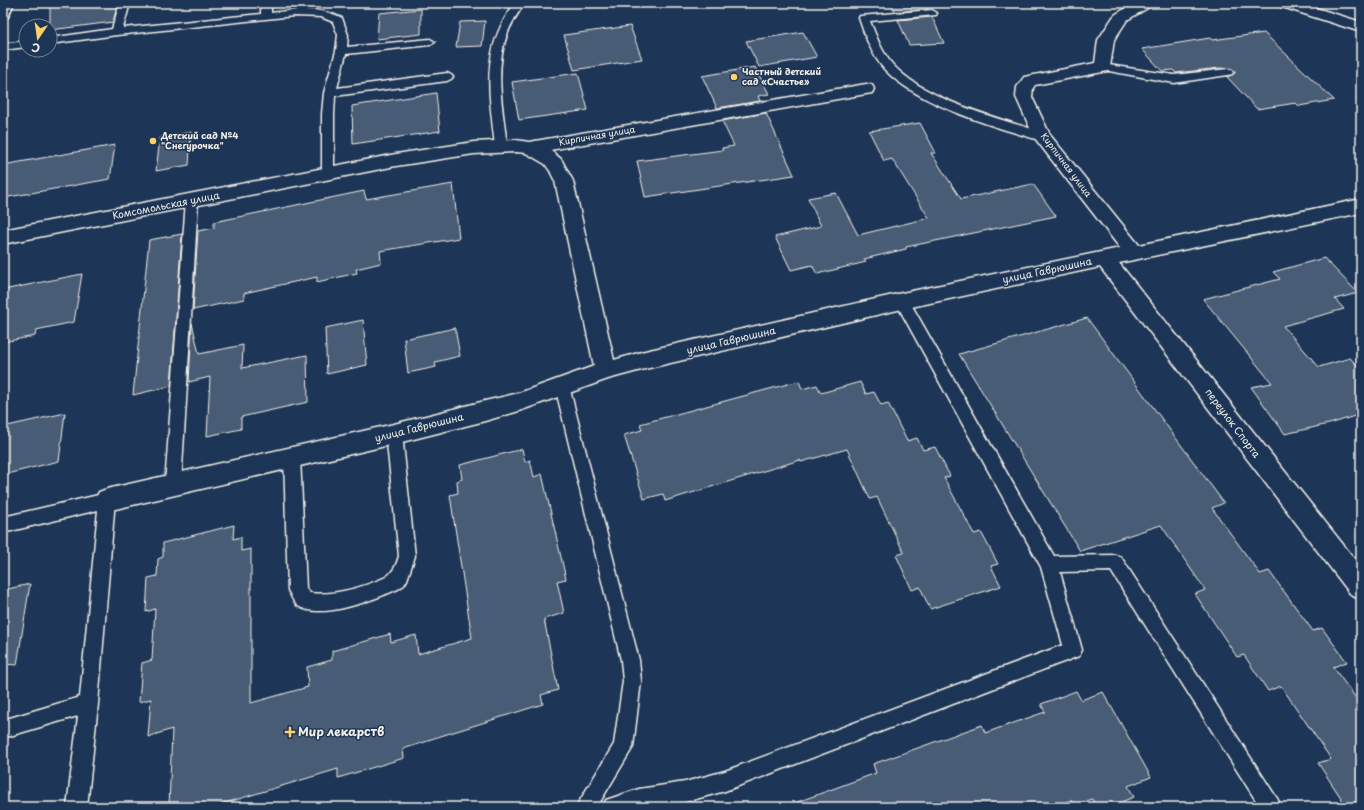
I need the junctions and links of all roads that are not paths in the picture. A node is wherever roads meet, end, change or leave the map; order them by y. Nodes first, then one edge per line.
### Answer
1 (9, 3) edge
2 (125, 3) edge
3 (266, 3) edge
4 (520, 3) edge
5 (1146, 3) edge
6 (1284, 3) edge
7 (932, 13) dead end
8 (3, 17) edge
9 (266, 17) junction
10 (1361, 27) edge
11 (116, 32) junction
12 (58, 40) edge
13 (430, 42) dead end
14 (18, 45) edge
15 (3, 47) edge
16 (341, 51) junction
17 (1102, 67) junction
18 (1228, 72) dead end
19 (447, 77) dead end
20 (866, 89) dead end
21 (330, 93) junction
22 (1043, 136) junction
23 (501, 146) junction
24 (528, 148) junction
25 (328, 173) junction
26 (192, 200) junction
27 (1361, 206) edge
28 (3, 238) edge
29 (1134, 252) junction
30 (1104, 258) junction
31 (902, 301) junction
32 (606, 371) junction
33 (562, 386) junction
34 (394, 434) junction
35 (292, 457) junction
36 (173, 485) junction
37 (107, 500) junction
38 (3, 525) edge
39 (1049, 564) junction
40 (1361, 587) edge
41 (89, 704) junction
42 (3, 729) edge
43 (640, 803) edge
44 (77, 807) edge
45 (586, 807) edge
46 (613, 807) edge
47 (1271, 807) edge

1 - 8 lane
2 - 11 lane
3 - 9 lane
4 - 23 lane
5 - 17 street
6 - 10 street
7 - 22 lane
9 - 11 lane
9 - 16 lane
11 - 12 lane
13 - 16 lane
14 - 15 lane
16 - 21 lane
17 - 18 lane
17 - 22 street, Кирпичная улица
19 - 21 lane
20 - 24 street, Кирпичная улица
21 - 25 lane
22 - 29 street, Кирпичная улица
23 - 24 street, Кирпичная улица
23 - 25 street, Кирпичная улица
24 - 32 street
25 - 26 street, Комсомольская улица
26 - 28 street, Комсомольская улица
26 - 36 lane
27 - 29 street, улица Гаврюшина
29 - 30 street, улица Гаврюшина
30 - 31 street, улица Гаврюшина
30 - 40 street, переулок Спорта
31 - 32 street, улица Гаврюшина
31 - 39 lane
32 - 33 street, улица Гаврюшина
33 - 34 street, улица Гаврюшина
33 - 45 lane
34 - 35 street, улица Гаврюшина
34 - 35 lane
35 - 36 street, улица Гаврюшина
36 - 37 street, улица Гаврюшина
37 - 38 lane
37 - 41 lane
39 - 43 lane
39 - 47 lane
41 - 42 lane
41 - 44 lane
43 - 46 lane

